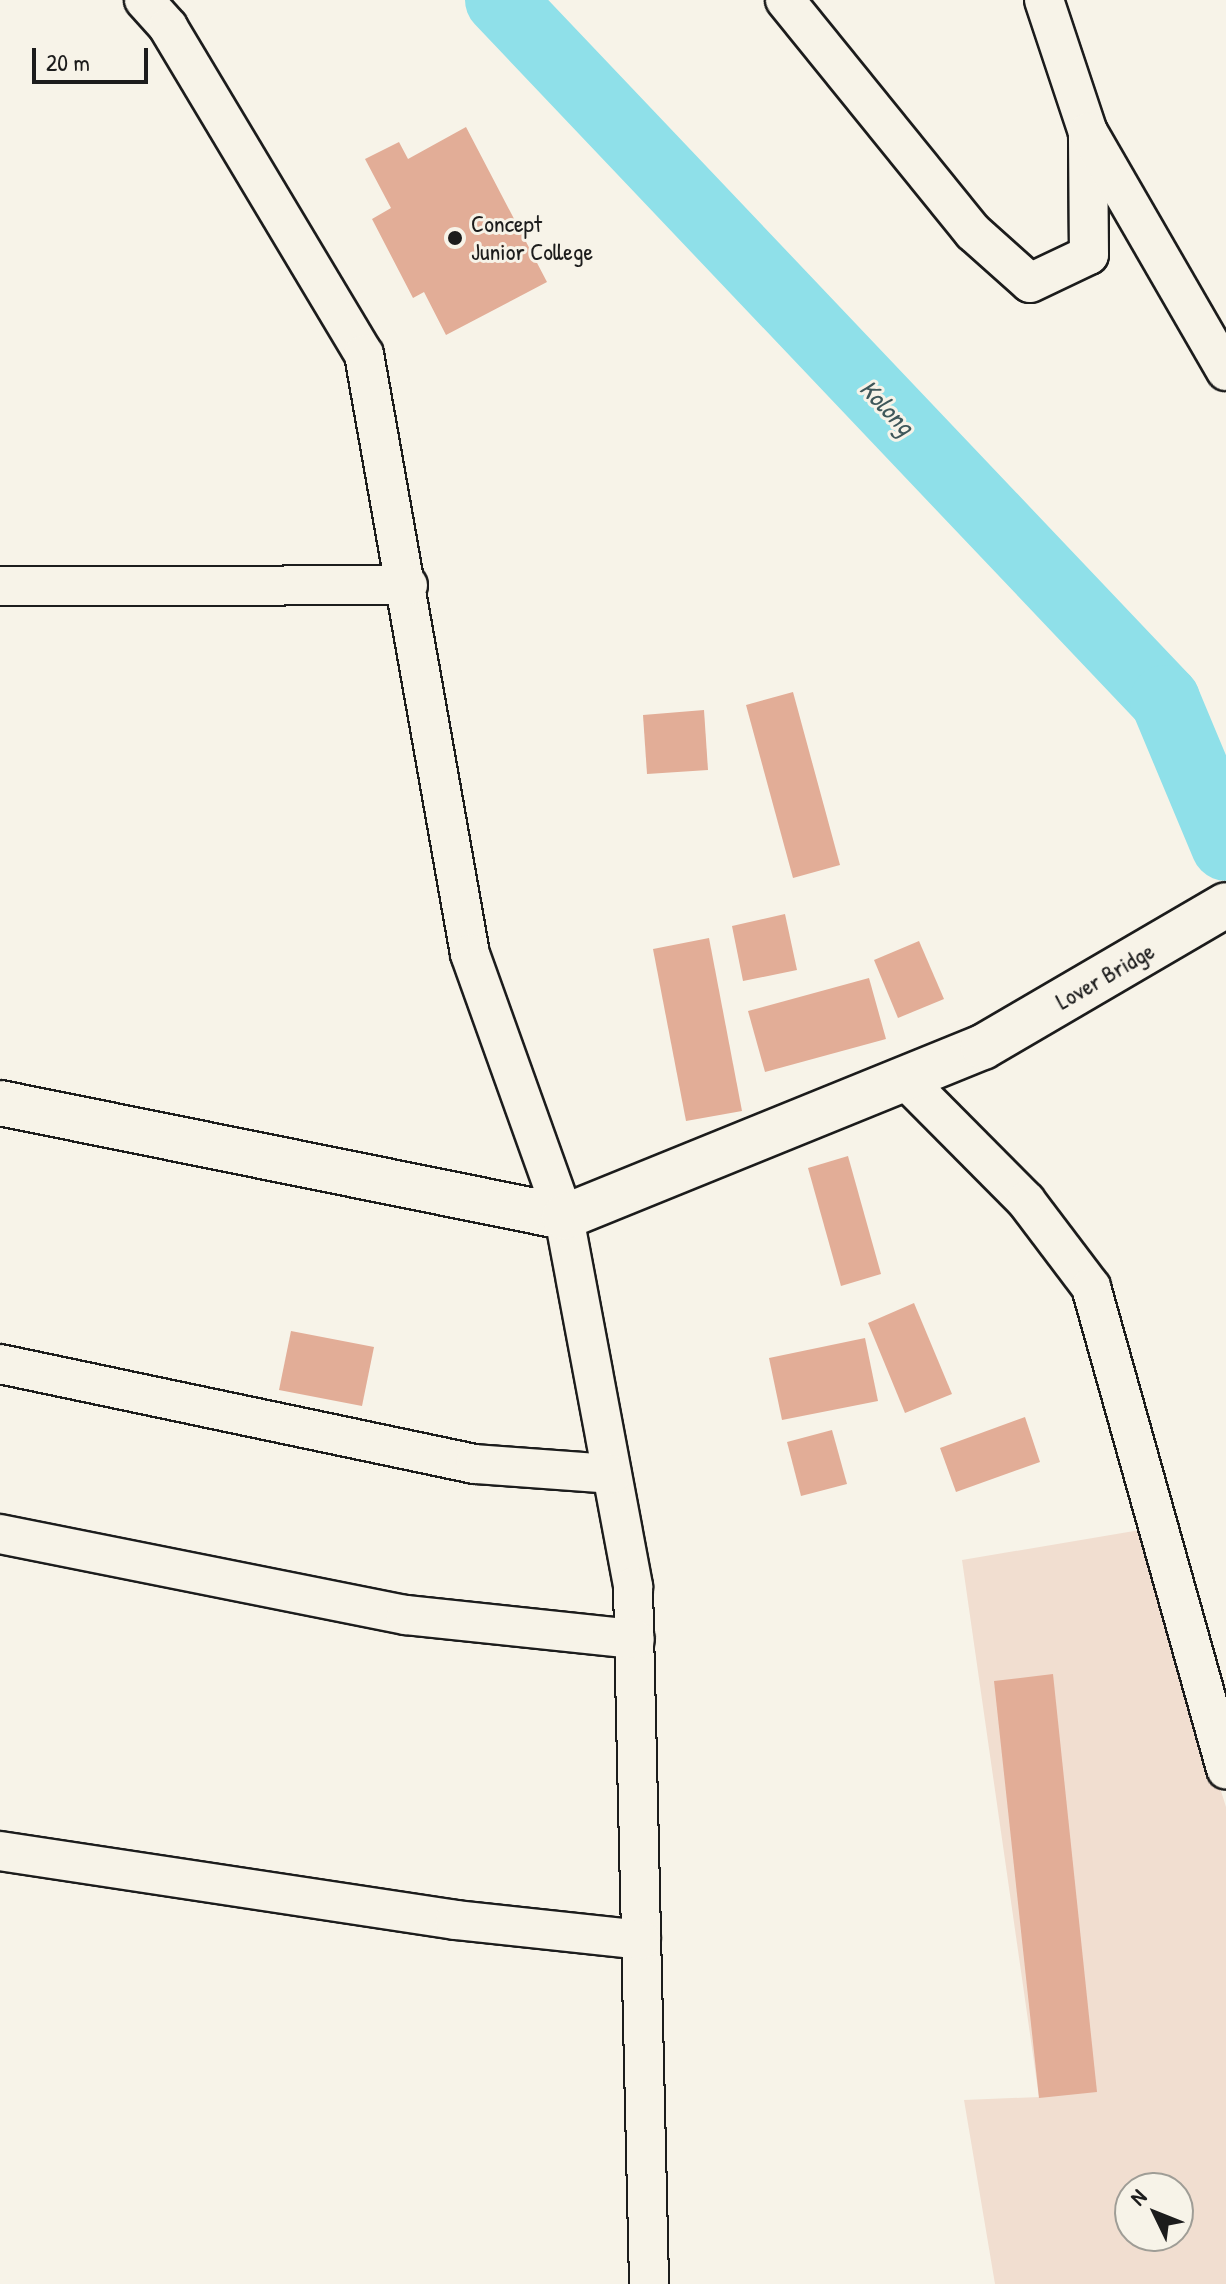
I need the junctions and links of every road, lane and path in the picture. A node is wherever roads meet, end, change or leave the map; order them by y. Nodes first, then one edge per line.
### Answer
1 (144, 0) edge
2 (785, 0) edge
3 (1044, 0) edge
4 (1088, 132) junction
5 (1226, 371) edge
6 (408, 585) junction
7 (0, 586) edge
8 (1226, 905) edge
9 (905, 1079) junction
10 (0, 1103) edge
11 (564, 1217) junction
12 (0, 1364) edge
13 (612, 1474) junction
14 (0, 1534) edge
15 (635, 1639) junction
16 (1226, 1769) edge
17 (0, 1851) edge
18 (641, 1940) junction
19 (649, 2284) edge

1 - 6 street
2 - 4 street
3 - 4 street
4 - 5 street
6 - 7 street
6 - 11 street
8 - 9 street, Lover Bridge
9 - 11 street, Lover Bridge
9 - 16 street
10 - 11 street
11 - 13 street
12 - 13 street
13 - 15 street
14 - 15 street
15 - 18 street
17 - 18 street
18 - 19 street

